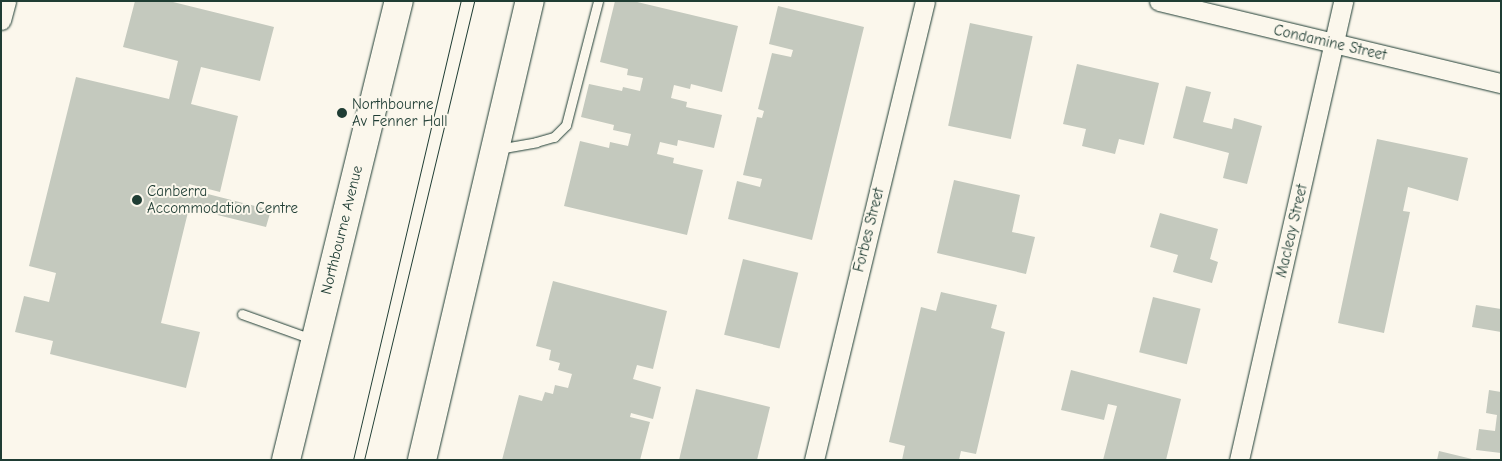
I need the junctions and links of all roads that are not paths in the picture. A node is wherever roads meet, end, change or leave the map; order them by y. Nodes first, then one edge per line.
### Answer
1 (6, 1) edge
2 (399, 1) edge
3 (530, 1) edge
4 (598, 1) edge
5 (925, 1) edge
6 (1159, 1) edge
7 (1344, 1) edge
8 (1, 20) edge
9 (1334, 42) junction
10 (1501, 83) edge
11 (495, 149) junction
12 (242, 314) dead end
13 (315, 340) junction
14 (286, 460) edge
15 (422, 460) edge
16 (814, 460) edge
17 (1238, 460) edge

1 - 8 street
2 - 13 highway, Northbourne Avenue
3 - 11 highway
4 - 11 lane
5 - 16 street, Forbes Street
6 - 9 street, Condamine Street
7 - 9 street, Macleay Street
9 - 10 street, Condamine Street
9 - 17 street, Macleay Street
11 - 15 highway
12 - 13 lane
13 - 14 highway, Northbourne Avenue

